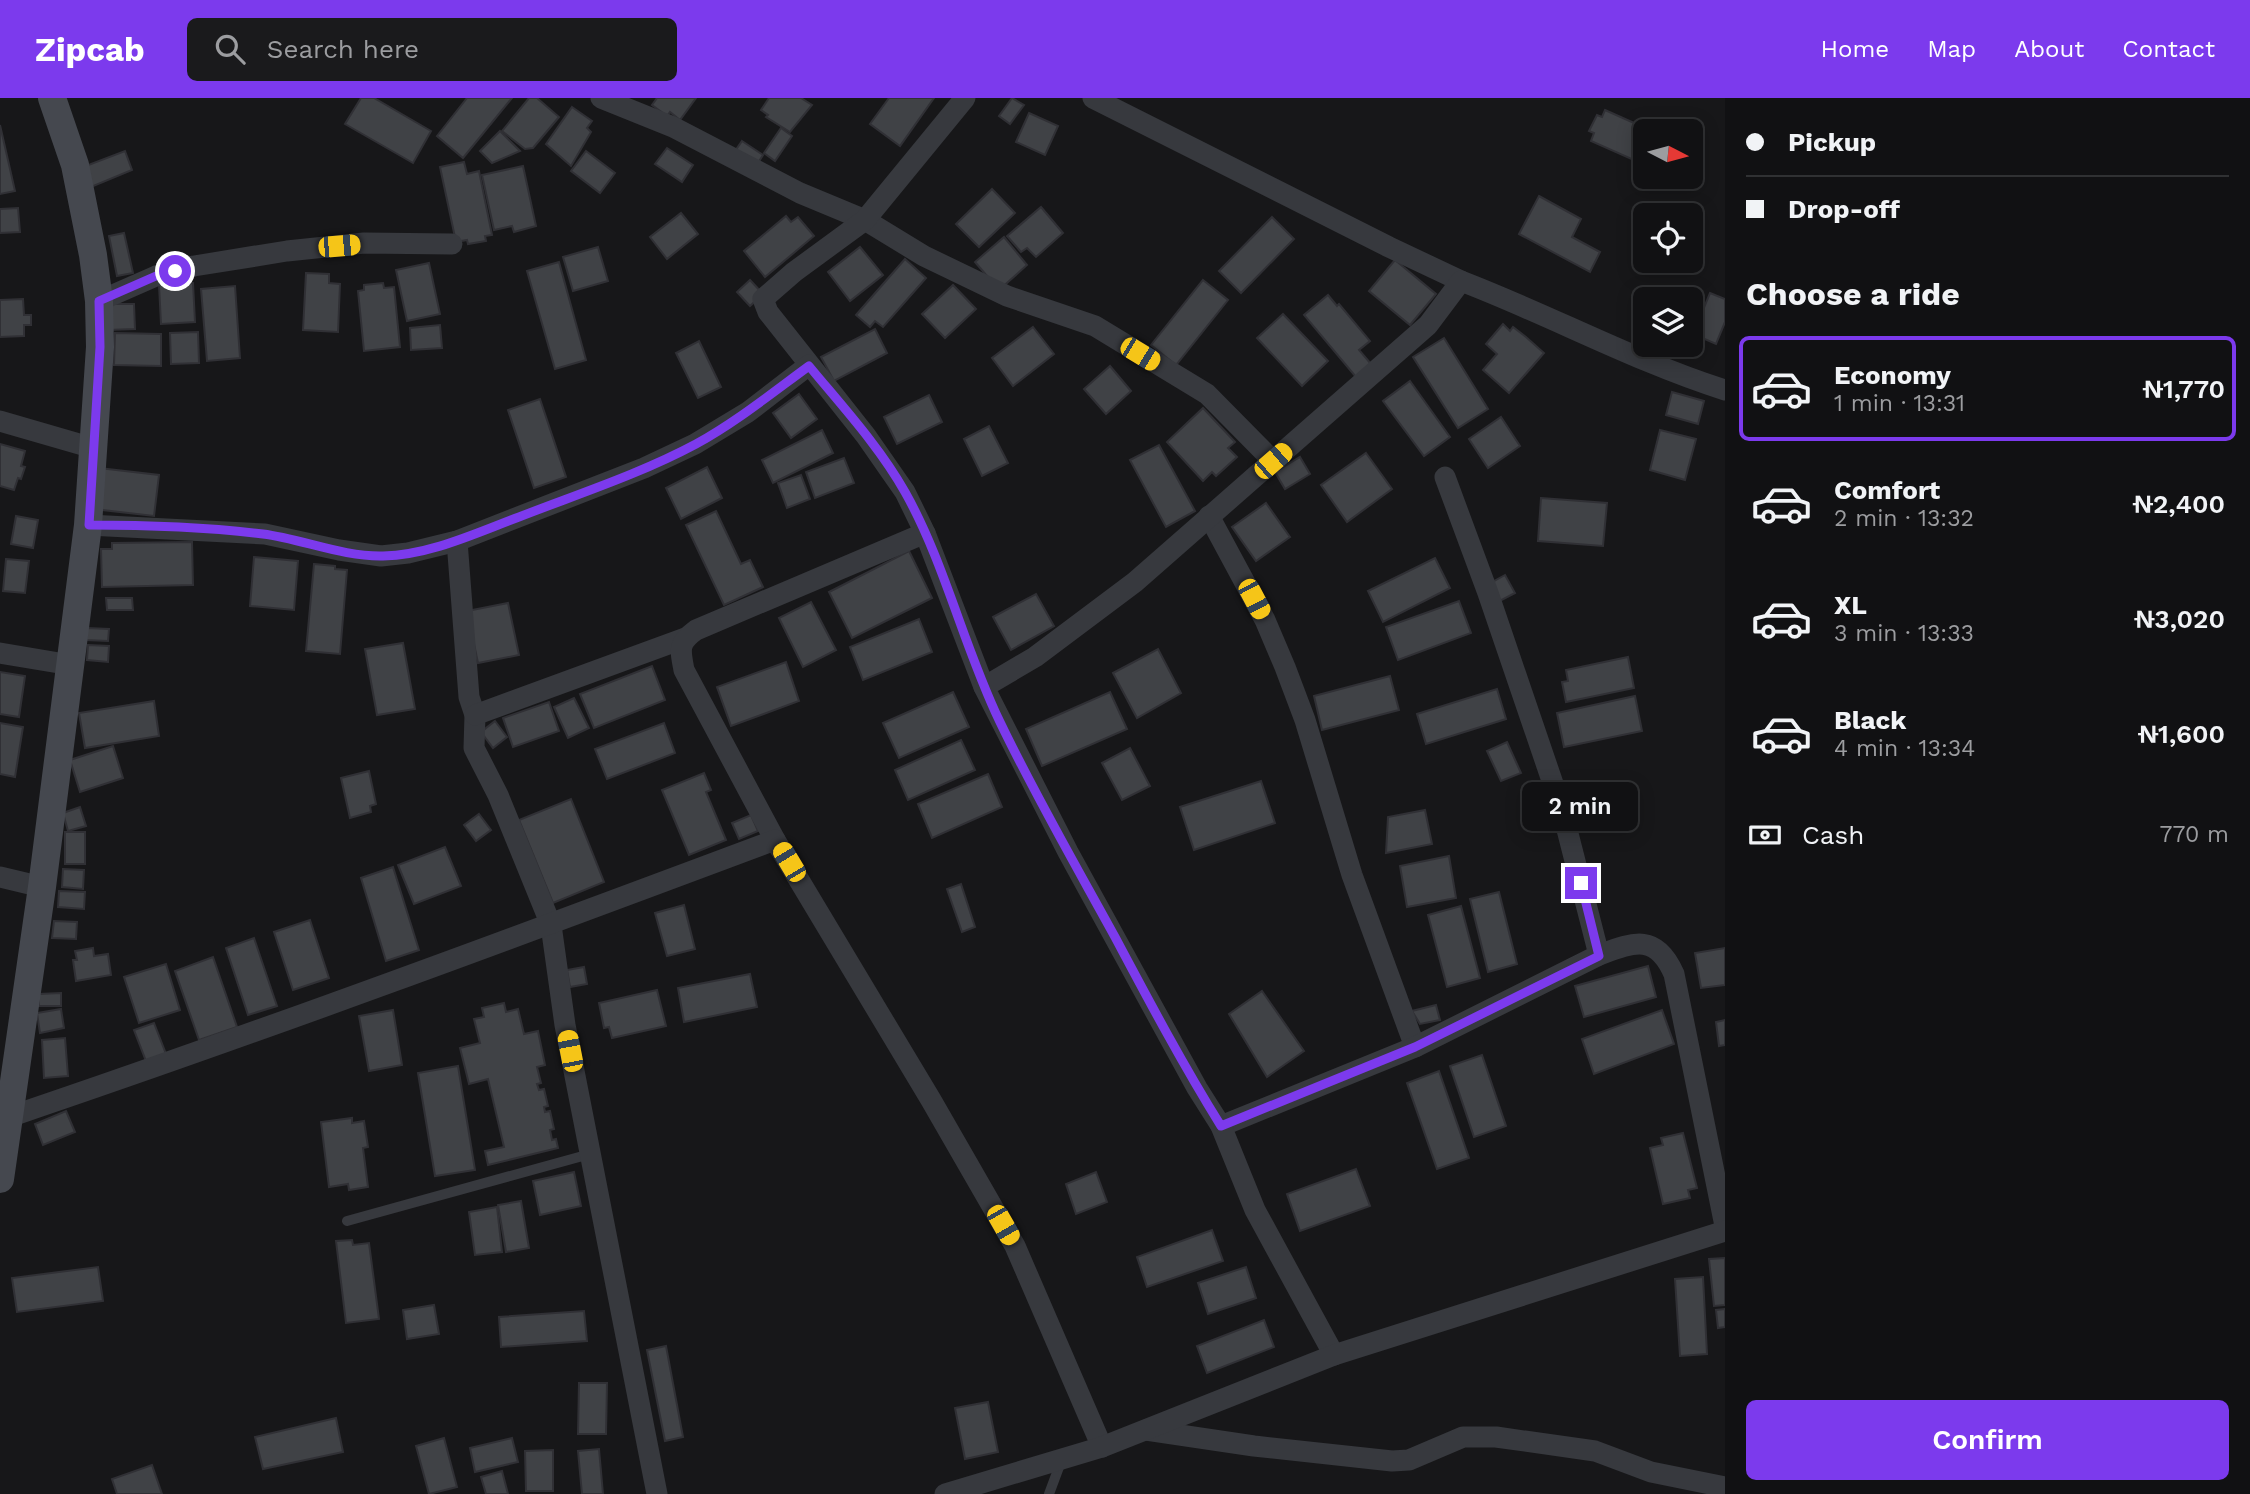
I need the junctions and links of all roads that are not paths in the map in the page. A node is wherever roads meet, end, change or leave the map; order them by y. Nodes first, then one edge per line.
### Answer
1 (52, 98) edge
2 (601, 98) edge
3 (965, 98) edge
4 (1093, 98) edge
5 (865, 220) junction
6 (452, 244) dead end
7 (1461, 281) junction
8 (99, 301) junction
9 (809, 366) junction
10 (1725, 390) edge
11 (0, 421) edge
12 (93, 448) junction
13 (1273, 461) junction
14 (1445, 477) dead end
15 (1209, 516) junction
16 (89, 525) junction
17 (925, 533) junction
18 (457, 541) junction
19 (685, 638) junction
20 (0, 653) edge
21 (71, 665) junction
22 (984, 687) junction
23 (475, 715) junction
24 (775, 840) junction
25 (0, 877) edge
26 (42, 887) junction
27 (551, 925) junction
28 (1599, 956) junction
29 (1415, 1047) junction
30 (9, 1117) junction
31 (1221, 1126) junction
32 (590, 1154) junction
33 (0, 1179) edge
34 (347, 1221) dead end
35 (1725, 1228) edge
36 (1334, 1355) junction
37 (1144, 1429) junction
38 (1102, 1447) junction
39 (1062, 1459) junction
40 (1725, 1487) edge
41 (657, 1494) edge
42 (945, 1494) edge
43 (1049, 1494) edge

1 - 8 street
2 - 5 street
3 - 5 street
4 - 7 street
5 - 9 street
5 - 13 street
6 - 8 street
7 - 10 street
7 - 13 street
8 - 12 street
9 - 17 street
9 - 18 street
11 - 12 street
12 - 16 street
13 - 15 street
14 - 28 street
15 - 22 street
15 - 29 street
16 - 18 street
16 - 21 street
17 - 19 street
17 - 22 street
18 - 23 street
19 - 23 street
19 - 24 street
20 - 21 street
21 - 26 street
22 - 31 street
23 - 27 street
24 - 27 street
24 - 38 street
25 - 26 street
26 - 30 street
27 - 30 street
27 - 32 street
28 - 29 street
28 - 35 street
29 - 31 street
30 - 33 street
31 - 36 street
32 - 34 lane
32 - 41 street
35 - 36 street
36 - 37 street
37 - 38 street
37 - 40 street
38 - 39 street
39 - 42 street
39 - 43 lane

